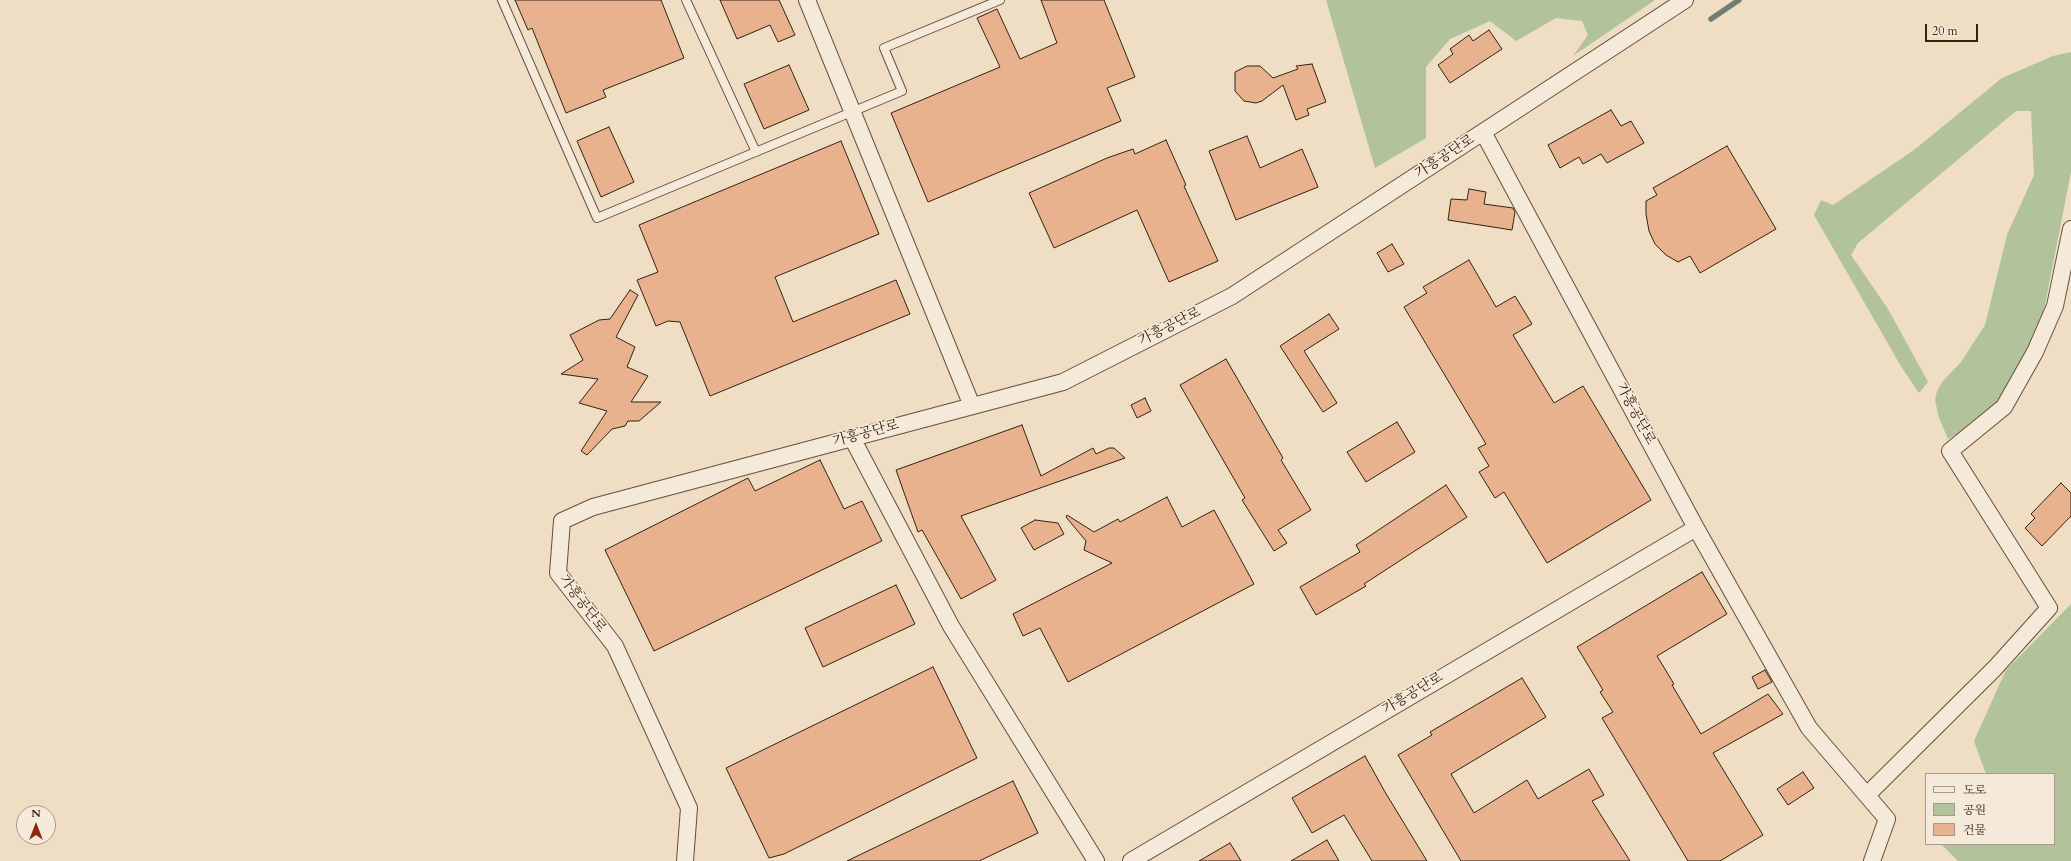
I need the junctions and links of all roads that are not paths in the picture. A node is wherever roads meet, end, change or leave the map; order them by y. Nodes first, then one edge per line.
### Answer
1 (502, 0) edge
2 (686, 0) edge
3 (806, 0) edge
4 (1000, 0) edge
5 (1685, 0) edge
6 (852, 112) junction
7 (1483, 132) junction
8 (756, 152) junction
9 (2071, 229) edge
10 (972, 406) junction
11 (852, 438) junction
12 (1696, 528) junction
13 (1867, 796) junction
14 (684, 861) edge
15 (1096, 861) edge
16 (1130, 861) edge
17 (1872, 861) edge

1 - 8 lane
2 - 8 lane
3 - 6 street
4 - 6 lane
5 - 7 street, 가흥공단로
6 - 8 lane
6 - 10 street
7 - 10 street, 가흥공단로
7 - 12 street, 가흥공단로
9 - 13 street
10 - 11 street, 가흥공단로
11 - 14 street, 가흥공단로
11 - 15 street
12 - 13 street, 가흥공단로
12 - 16 street, 가흥공단로
13 - 17 street, 가흥공단로

